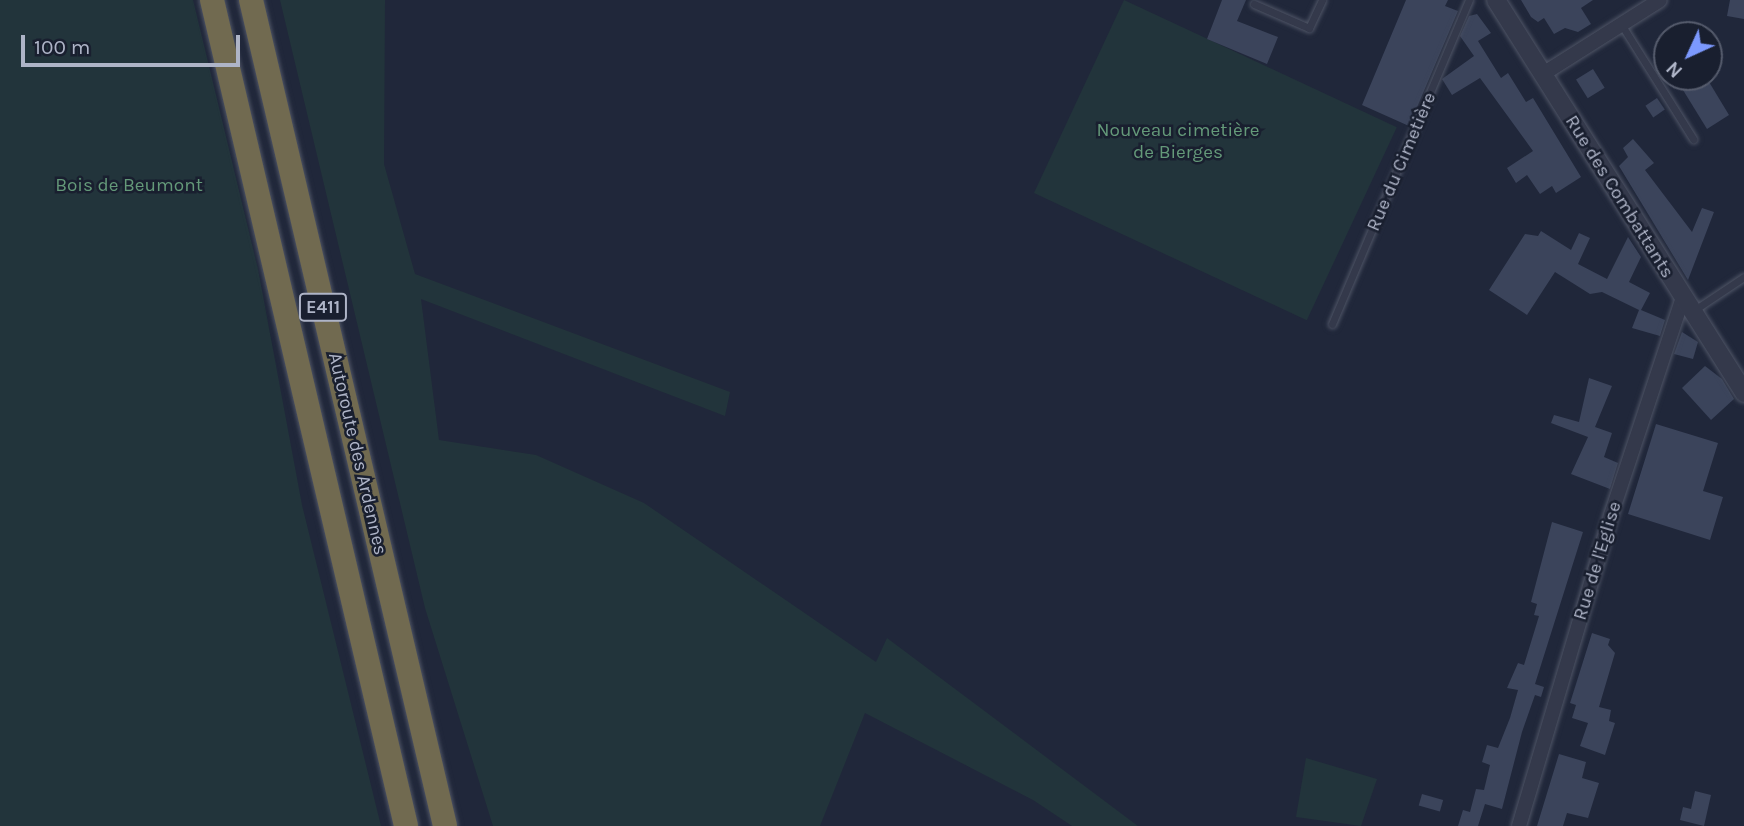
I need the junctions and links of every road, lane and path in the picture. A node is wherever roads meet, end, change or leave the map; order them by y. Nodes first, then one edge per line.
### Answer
1 (212, 0) edge
2 (251, 0) edge
3 (1322, 0) edge
4 (1469, 0) edge
5 (1496, 0) edge
6 (1660, 0) edge
7 (1254, 4) dead end
8 (1621, 24) junction
9 (1543, 74) junction
10 (1693, 139) dead end
11 (1744, 277) edge
12 (1687, 304) junction
13 (1332, 324) dead end
14 (1744, 393) edge
15 (406, 826) edge
16 (445, 826) edge
17 (1520, 826) edge

1 - 15 highway, Autoroute des Ardennes / E411
2 - 16 highway, Autoroute des Ardennes / E411
3 - 7 lane
4 - 13 lane, Rue du Cimetière
5 - 9 street, Rue des Combattants
6 - 8 street
8 - 9 street
8 - 10 lane
9 - 12 street, Rue des Combattants
11 - 12 lane
12 - 14 street, Rue des Combattants
12 - 17 street, Rue de l'Eglise

